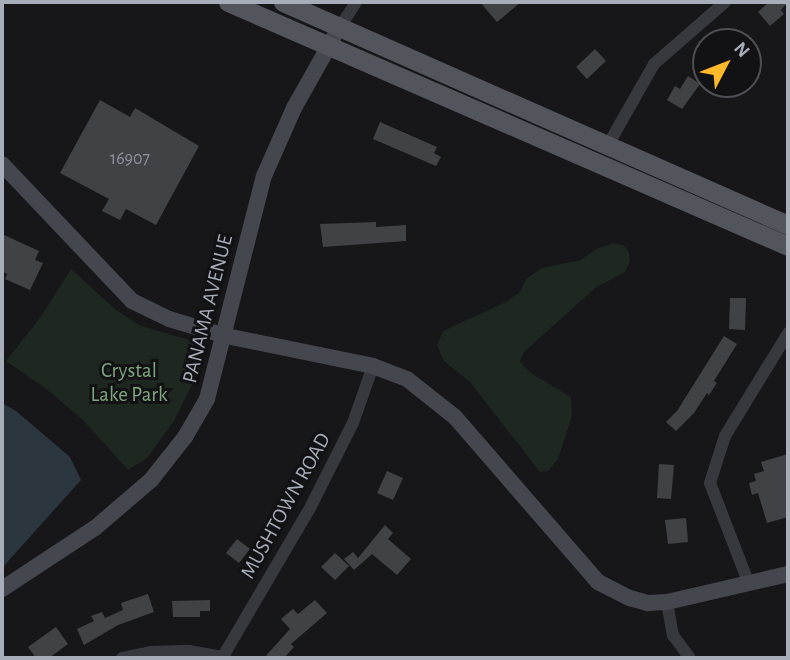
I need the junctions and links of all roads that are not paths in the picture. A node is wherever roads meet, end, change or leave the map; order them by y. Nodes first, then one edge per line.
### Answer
1 (229, 2) edge
2 (283, 2) edge
3 (356, 2) edge
4 (724, 2) edge
5 (340, 27) junction
6 (328, 47) junction
7 (608, 145) junction
8 (2, 164) edge
9 (788, 225) edge
10 (788, 246) edge
11 (788, 333) edge
12 (226, 336) junction
13 (373, 366) junction
14 (788, 574) edge
15 (749, 584) junction
16 (2, 589) edge
17 (667, 602) junction
18 (122, 658) edge
19 (222, 658) edge
20 (690, 658) edge

1 - 6 main road
2 - 5 main road
3 - 5 street
4 - 7 street
5 - 6 street, PANAMA AVENUE
5 - 7 main road
6 - 10 main road
6 - 12 street, PANAMA AVENUE
7 - 9 main road
8 - 12 street
11 - 15 street
12 - 13 street
12 - 16 street, PANAMA AVENUE
13 - 17 street
13 - 19 street, MUSHTOWN ROAD
14 - 15 street
15 - 17 street
17 - 20 street
18 - 19 street

